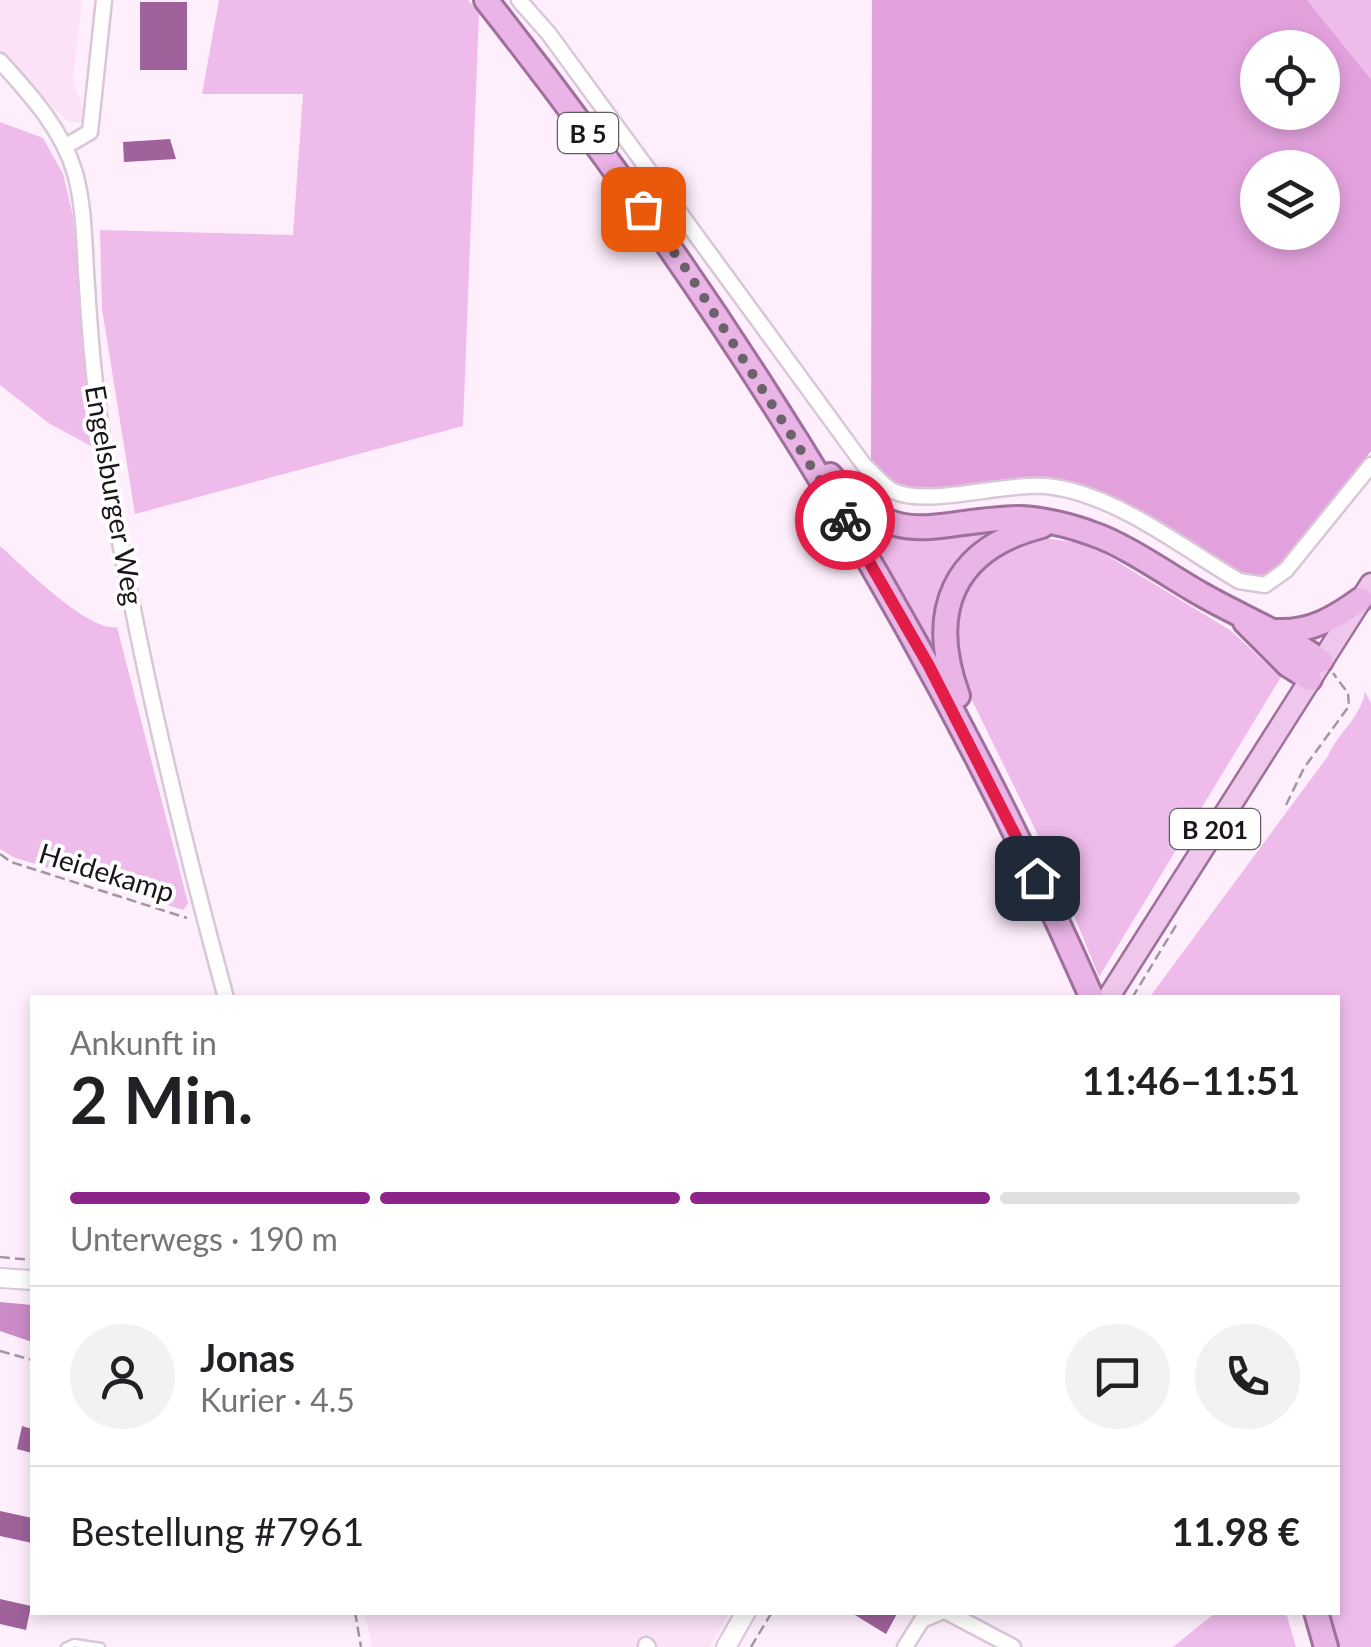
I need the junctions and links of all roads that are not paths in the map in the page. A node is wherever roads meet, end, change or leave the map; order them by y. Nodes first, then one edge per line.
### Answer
1 (104, 0) edge
2 (486, 0) edge
3 (519, 0) edge
4 (0, 61) edge
5 (66, 146) junction
6 (786, 423) junction
7 (1371, 465) edge
8 (1051, 524) junction
9 (1366, 591) edge
10 (1239, 616) junction
11 (1278, 631) junction
12 (1315, 670) junction
13 (982, 765) junction
14 (225, 995) edge
15 (1091, 995) edge
16 (1110, 995) edge
17 (0, 1278) edge
18 (30, 1280) edge
19 (744, 1615) edge
20 (936, 1615) edge
21 (950, 1615) edge
22 (1313, 1615) edge
23 (1325, 1643) edge
24 (65, 1647) edge
25 (102, 1647) edge
26 (726, 1647) edge
27 (905, 1647) edge
28 (1013, 1647) edge

1 - 5 street
2 - 6 highway, B 5
3 - 7 street
4 - 5 street, Engelsburger Weg
5 - 14 street, Engelsburger Weg
6 - 8 highway
6 - 13 highway, B 5
8 - 10 highway
8 - 13 highway
9 - 11 highway
9 - 12 main road, B 201
10 - 11 highway
10 - 12 highway
11 - 12 highway
12 - 16 main road, B 201
13 - 15 highway, B 5
17 - 18 street
19 - 26 street
20 - 27 street
21 - 28 street
22 - 23 highway
24 - 25 lane

